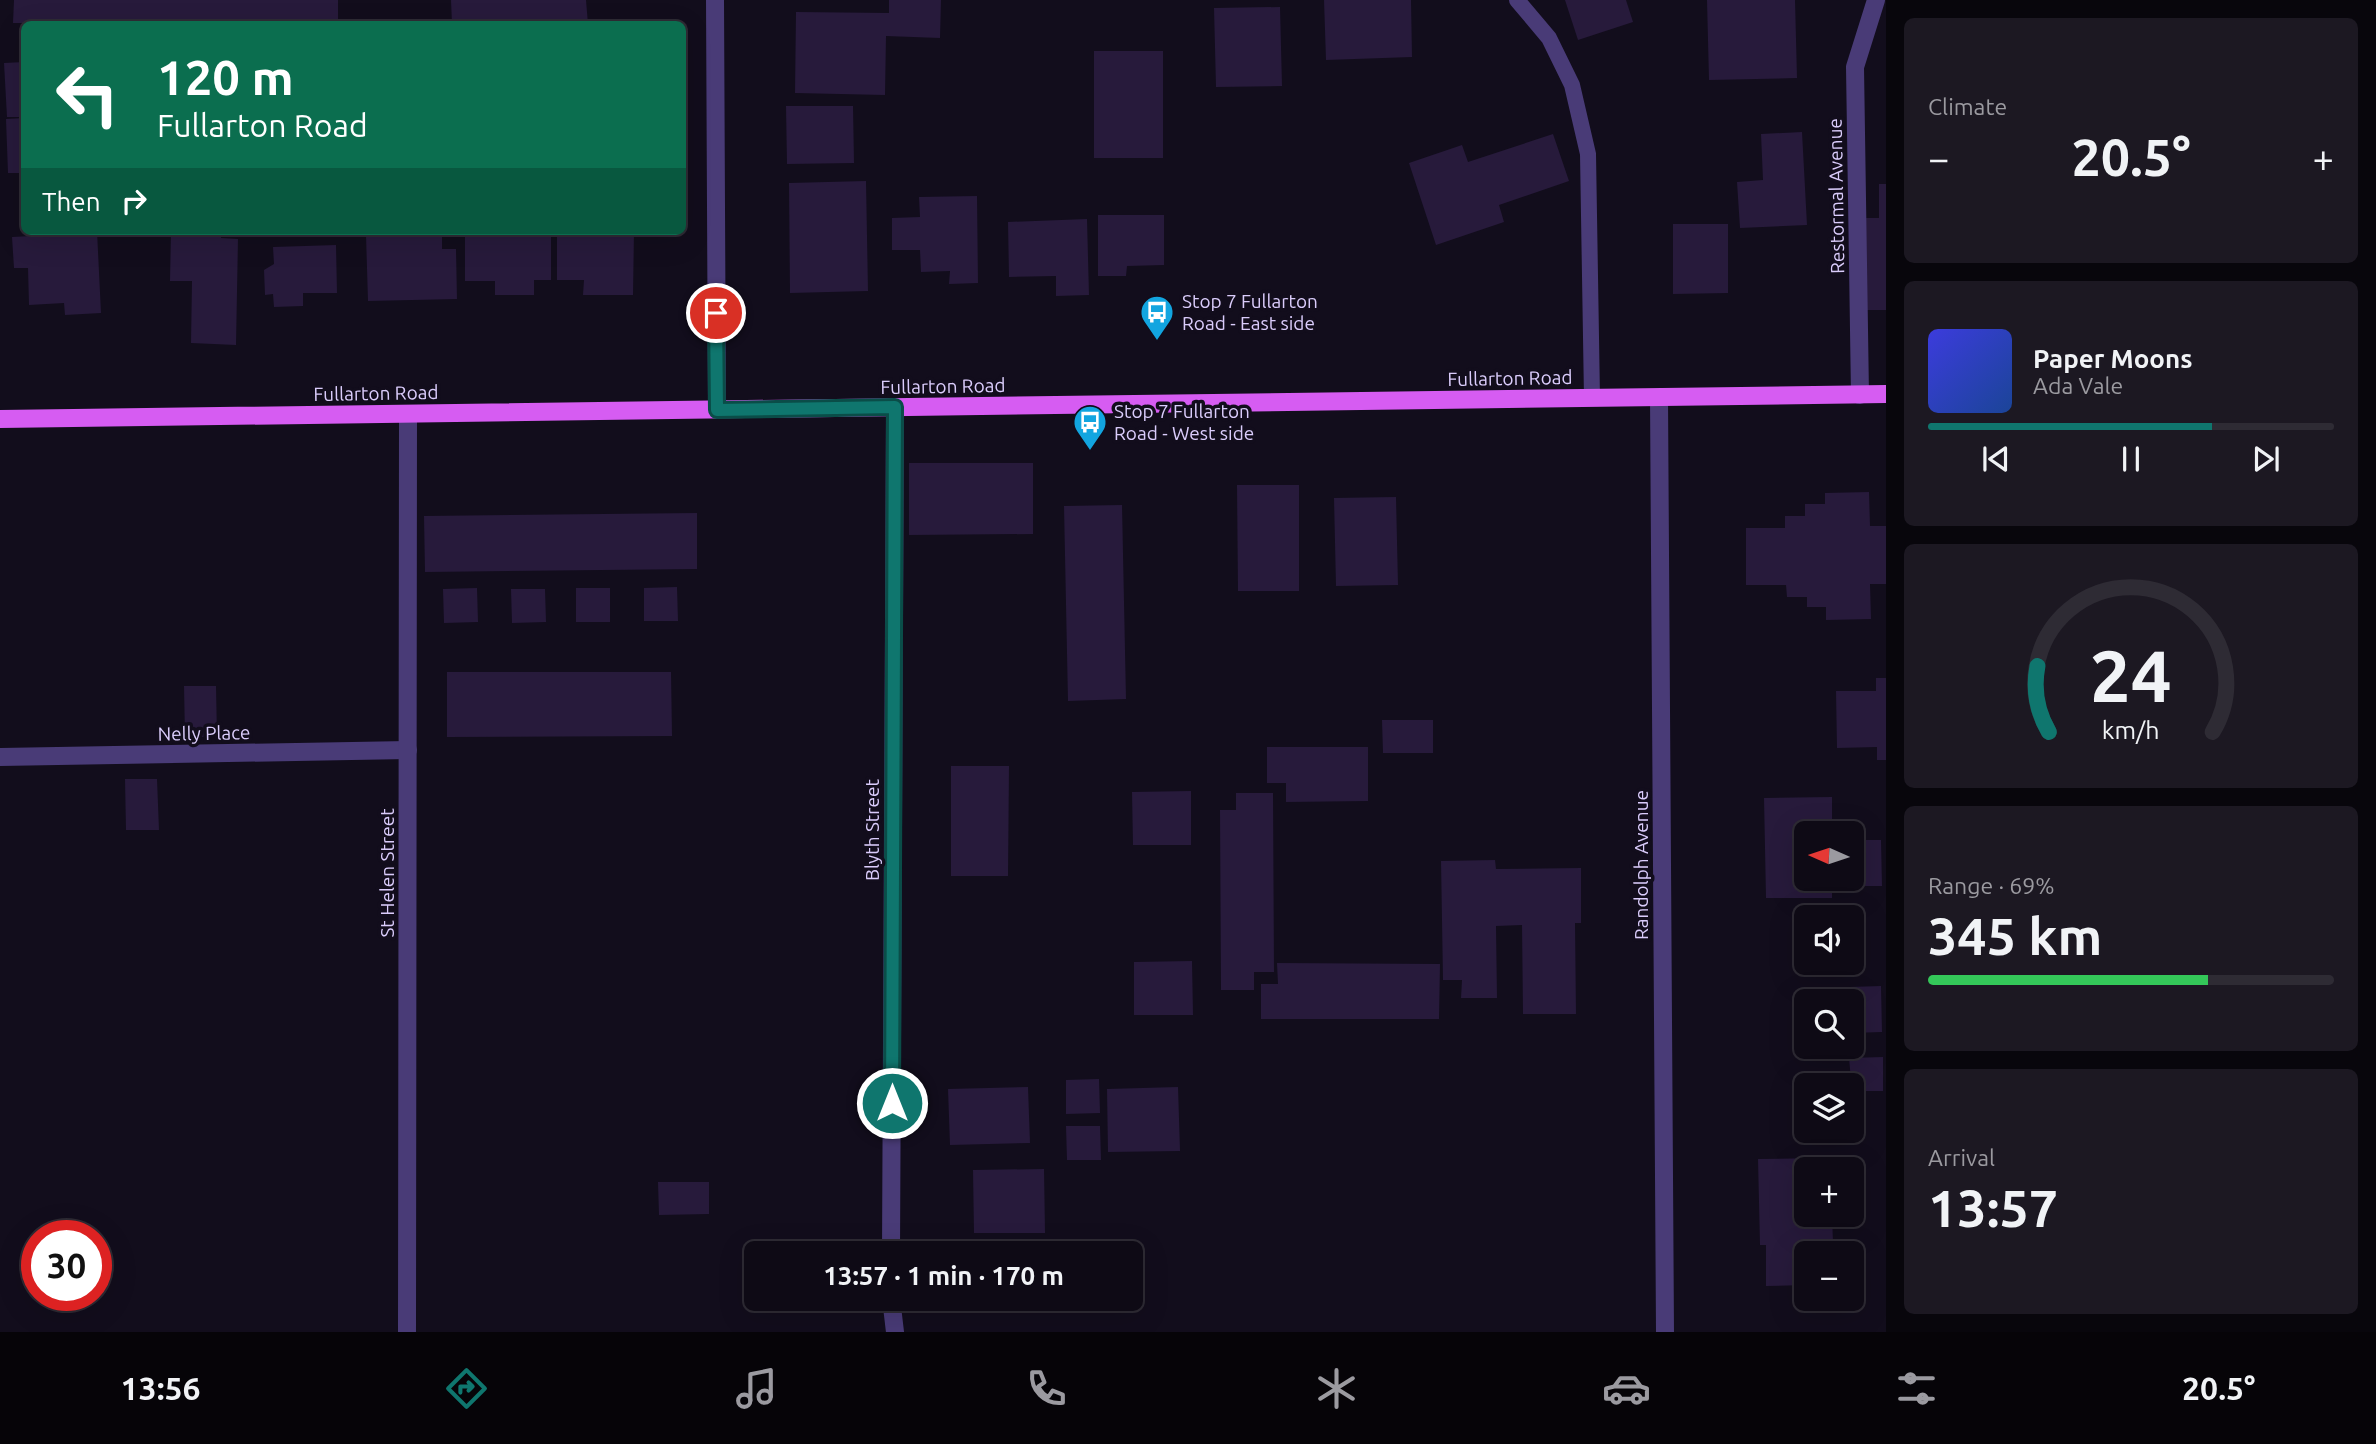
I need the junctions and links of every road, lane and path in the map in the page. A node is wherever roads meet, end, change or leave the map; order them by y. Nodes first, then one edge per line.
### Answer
1 (715, 0) edge
2 (1517, 0) edge
3 (1876, 0) edge
4 (1886, 394) edge
5 (1860, 395) junction
6 (1659, 397) junction
7 (1592, 398) junction
8 (895, 407) junction
9 (717, 410) junction
10 (408, 414) junction
11 (0, 419) edge
12 (408, 750) junction
13 (0, 757) edge
14 (891, 1241) edge
15 (893, 1311) edge
16 (407, 1332) edge
17 (895, 1332) edge
18 (1665, 1332) edge

1 - 9 street
2 - 7 lane
3 - 5 street, Restormal Avenue
4 - 5 main road, Fullarton Road
5 - 6 main road, Fullarton Road
6 - 7 main road, Fullarton Road
6 - 18 street, Randolph Avenue
7 - 8 main road, Fullarton Road
8 - 9 main road, Fullarton Road
8 - 14 street, Blyth Street
9 - 10 main road, Fullarton Road
10 - 11 main road, Fullarton Road
10 - 12 street, St Helen Street
12 - 13 street, Nelly Place
12 - 16 street, St Helen Street
15 - 17 street

